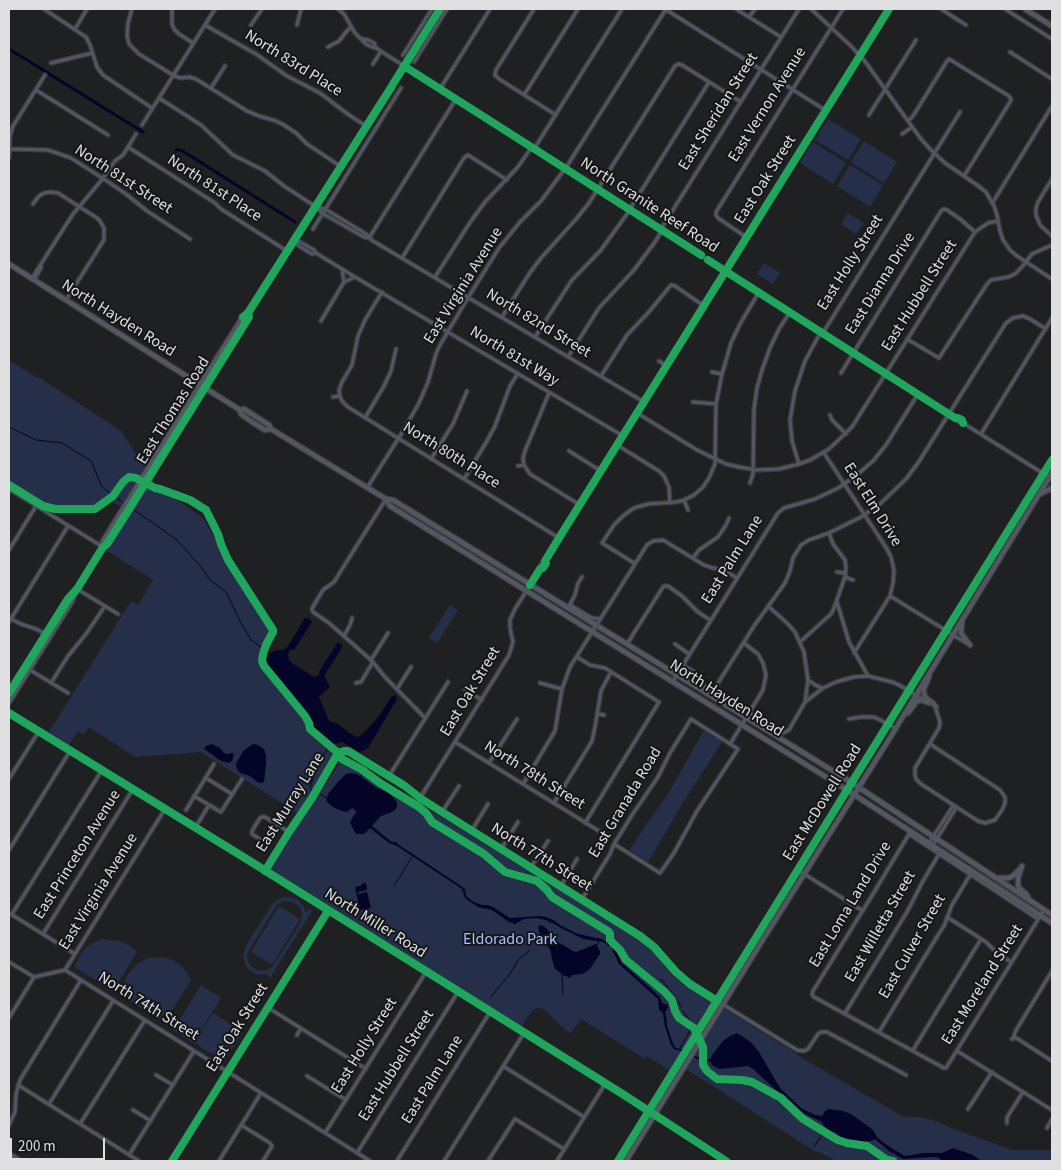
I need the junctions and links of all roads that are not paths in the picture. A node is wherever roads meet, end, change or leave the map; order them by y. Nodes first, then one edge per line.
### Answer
1 (44, 9) edge
2 (87, 9) edge
3 (132, 9) edge
4 (172, 9) edge
5 (215, 9) edge
6 (262, 9) edge
7 (301, 9) edge
8 (338, 9) edge
9 (432, 9) edge
10 (440, 9) edge
11 (447, 9) edge
12 (490, 9) edge
13 (534, 9) edge
14 (578, 9) edge
15 (622, 9) edge
16 (666, 9) edge
17 (736, 9) edge
18 (755, 9) edge
19 (799, 9) edge
20 (811, 9) edge
21 (843, 9) edge
22 (889, 9) edge
23 (941, 9) edge
24 (1005, 9) edge
25 (1025, 9) edge
26 (749, 17) junction
27 (205, 25) junction
28 (251, 25) dead end
29 (297, 25) dead end
30 (966, 25) dead end
31 (1052, 26) edge
32 (351, 27) junction
33 (831, 27) junction
34 (75, 29) junction
35 (781, 37) junction
36 (1052, 39) edge
37 (916, 40) dead end
38 (194, 43) junction
39 (328, 47) dead end
40 (381, 51) junction
41 (1010, 52) dead end
42 (92, 53) junction
43 (403, 55) dead end
44 (860, 55) junction
45 (414, 62) dead end
46 (51, 63) dead end
47 (372, 64) dead end
48 (225, 66) dead end
49 (404, 66) junction
50 (761, 70) junction
51 (173, 75) junction
52 (44, 76) dead end
53 (1052, 79) edge
54 (709, 82) junction
55 (211, 88) junction
56 (401, 88) dead end
57 (440, 88) junction
58 (886, 89) junction
59 (36, 90) junction
60 (792, 90) junction
61 (524, 95) junction
62 (158, 98) junction
63 (456, 99) junction
64 (741, 102) junction
65 (250, 106) dead end
66 (1052, 106) edge
67 (379, 107) junction
68 (152, 108) junction
69 (825, 110) junction
70 (247, 111) junction
71 (386, 112) junction
72 (960, 112) dead end
73 (556, 115) junction
74 (870, 115) dead end
75 (908, 121) junction
76 (142, 124) dead end
77 (284, 126) junction
78 (367, 126) junction
79 (912, 127) junction
80 (281, 130) dead end
81 (136, 134) dead end
82 (902, 134) dead end
83 (108, 135) dead end
84 (128, 147) junction
85 (533, 148) junction
86 (9, 149) edge
87 (934, 154) junction
88 (9, 157) edge
89 (342, 165) junction
90 (351, 168) junction
91 (566, 169) junction
92 (964, 176) junction
93 (103, 178) junction
94 (1052, 179) edge
95 (507, 180) junction
96 (598, 189) junction
97 (993, 202) junction
98 (32, 204) dead end
99 (79, 206) junction
100 (316, 207) junction
101 (325, 209) junction
102 (630, 210) junction
103 (322, 213) junction
104 (998, 221) junction
105 (313, 228) dead end
106 (662, 230) junction
107 (975, 232) junction
108 (1052, 236) edge
109 (746, 237) junction
110 (369, 238) junction
111 (190, 239) dead end
112 (294, 240) junction
113 (1052, 245) edge
114 (287, 251) junction
115 (402, 258) junction
116 (1026, 262) junction
117 (9, 264) edge
118 (342, 269) junction
119 (726, 271) junction
120 (355, 277) junction
121 (435, 277) junction
122 (1052, 279) edge
123 (33, 280) junction
124 (344, 282) junction
125 (382, 292) junction
126 (759, 292) junction
127 (468, 298) junction
128 (66, 301) junction
129 (704, 306) junction
130 (790, 312) junction
131 (502, 317) junction
132 (1052, 318) edge
133 (321, 321) dead end
134 (1046, 329) junction
135 (447, 332) junction
136 (822, 332) junction
137 (535, 337) junction
138 (907, 339) junction
139 (396, 349) dead end
140 (854, 353) junction
141 (568, 357) junction
142 (659, 361) dead end
143 (667, 366) junction
144 (712, 372) dead end
145 (518, 373) junction
146 (841, 373) dead end
147 (722, 374) junction
148 (886, 374) junction
149 (601, 376) junction
150 (202, 387) junction
151 (467, 391) dead end
152 (550, 392) junction
153 (918, 394) junction
154 (340, 396) junction
155 (333, 398) dead end
156 (644, 402) junction
157 (693, 402) dead end
158 (716, 404) junction
159 (240, 410) junction
160 (637, 413) junction
161 (949, 414) junction
162 (830, 415) dead end
163 (365, 418) junction
164 (252, 422) junction
165 (267, 424) junction
166 (270, 429) junction
167 (173, 434) junction
168 (846, 434) junction
169 (981, 434) junction
170 (623, 436) junction
171 (399, 438) junction
172 (617, 445) junction
173 (569, 451) dead end
174 (824, 453) junction
175 (431, 459) junction
176 (715, 459) junction
177 (1052, 460) edge
178 (799, 464) junction
179 (524, 465) junction
180 (518, 466) dead end
181 (753, 470) junction
182 (601, 471) junction
183 (1044, 474) junction
184 (1051, 477) edge
185 (146, 478) junction
186 (464, 479) junction
187 (750, 483) dead end
188 (844, 484) junction
189 (367, 488) junction
190 (1052, 488) edge
191 (9, 489) edge
192 (1039, 494) junction
193 (386, 499) junction
194 (684, 500) junction
195 (670, 503) junction
196 (580, 505) junction
197 (36, 506) junction
198 (688, 510) dead end
199 (865, 515) junction
200 (729, 518) dead end
201 (68, 526) junction
202 (829, 533) junction
203 (559, 538) junction
204 (464, 544) junction
205 (103, 547) junction
206 (460, 549) junction
207 (997, 549) junction
208 (9, 550) edge
209 (1003, 553) junction
210 (693, 558) junction
211 (634, 563) junction
212 (837, 572) dead end
213 (845, 575) junction
214 (582, 577) dead end
215 (737, 578) junction
216 (853, 580) dead end
217 (530, 585) junction
218 (77, 589) junction
219 (526, 591) junction
220 (890, 596) junction
221 (837, 602) junction
222 (105, 606) junction
223 (768, 606) junction
224 (569, 607) junction
225 (118, 614) dead end
226 (831, 614) junction
227 (840, 614) junction
228 (352, 618) dead end
229 (600, 619) junction
230 (962, 619) junction
231 (10, 620) edge
232 (710, 620) junction
233 (596, 626) junction
234 (946, 630) junction
235 (592, 631) junction
236 (388, 633) dead end
237 (46, 634) junction
238 (953, 634) junction
239 (344, 636) junction
240 (800, 642) junction
241 (744, 643) junction
242 (627, 644) junction
243 (675, 644) dead end
244 (970, 645) joint
245 (854, 653) junction
246 (690, 654) junction
247 (576, 657) junction
248 (938, 658) junction
249 (372, 661) junction
250 (683, 664) junction
251 (411, 667) dead end
252 (30, 670) junction
253 (611, 672) junction
254 (676, 675) junction
255 (868, 676) junction
256 (808, 680) junction
257 (673, 681) junction
258 (448, 682) dead end
259 (51, 683) junction
260 (356, 683) dead end
261 (540, 684) dead end
262 (823, 688) junction
263 (397, 689) junction
264 (562, 689) junction
265 (465, 690) dead end
266 (909, 690) junction
267 (713, 691) junction
268 (9, 693) edge
269 (68, 694) dead end
270 (916, 694) junction
271 (482, 700) junction
272 (9, 702) edge
273 (805, 702) junction
274 (930, 703) junction
275 (936, 707) junction
276 (9, 713) edge
277 (749, 713) junction
278 (597, 714) junction
279 (604, 715) dead end
280 (425, 718) junction
281 (517, 718) dead end
282 (746, 718) junction
283 (901, 718) junction
284 (849, 719) dead end
285 (742, 724) junction
286 (888, 724) junction
287 (896, 728) junction
288 (39, 732) junction
289 (455, 742) junction
290 (730, 744) junction
291 (930, 744) junction
292 (70, 750) junction
293 (342, 751) joint
294 (489, 763) junction
295 (214, 764) dead end
296 (102, 770) junction
297 (389, 776) junction
298 (206, 778) junction
299 (9, 779) edge
300 (242, 779) dead end
301 (852, 783) junction
302 (523, 784) junction
303 (459, 786) dead end
304 (859, 787) junction
305 (133, 789) junction
306 (847, 790) junction
307 (232, 794) junction
308 (854, 794) junction
309 (194, 796) junction
310 (420, 798) junction
311 (554, 803) junction
312 (488, 804) dead end
313 (209, 805) junction
314 (955, 807) junction
315 (166, 809) junction
316 (186, 810) dead end
317 (442, 812) junction
318 (518, 822) dead end
319 (585, 823) junction
320 (195, 828) junction
321 (472, 830) junction
322 (599, 831) dead end
323 (289, 832) junction
324 (909, 832) junction
325 (935, 838) junction
326 (261, 840) dead end
327 (548, 841) dead end
328 (614, 844) junction
329 (931, 844) junction
330 (501, 849) junction
331 (9, 850) edge
332 (940, 854) junction
333 (577, 859) dead end
334 (531, 867) junction
335 (798, 870) junction
336 (265, 871) junction
337 (804, 874) junction
338 (970, 875) junction
339 (994, 877) junction
340 (561, 886) junction
341 (1010, 887) junction
342 (1006, 892) junction
343 (582, 899) junction
344 (1030, 900) junction
345 (1044, 909) junction
346 (328, 911) junction
347 (863, 911) junction
348 (10, 914) edge
349 (1052, 915) edge
350 (947, 917) junction
351 (1039, 917) junction
352 (1052, 923) edge
353 (43, 934) junction
354 (981, 938) junction
355 (75, 954) junction
356 (9, 962) edge
357 (1011, 962) junction
358 (65, 970) junction
359 (1052, 971) edge
360 (426, 972) junction
361 (34, 977) junction
362 (82, 980) junction
363 (458, 992) junction
364 (113, 1001) junction
365 (717, 1001) junction
366 (723, 1004) junction
367 (267, 1007) junction
368 (490, 1012) junction
369 (845, 1013) junction
370 (9, 1016) edge
371 (145, 1020) junction
372 (301, 1028) junction
373 (878, 1032) junction
374 (524, 1033) junction
375 (297, 1035) dead end
376 (912, 1050) junction
377 (194, 1051) junction
378 (957, 1051) junction
379 (1052, 1061) edge
380 (503, 1066) junction
381 (366, 1069) junction
382 (227, 1072) junction
383 (992, 1072) junction
384 (156, 1075) dead end
385 (906, 1075) dead end
386 (307, 1076) dead end
387 (605, 1084) junction
388 (18, 1085) junction
389 (173, 1085) junction
390 (1022, 1092) junction
391 (261, 1093) junction
392 (346, 1100) junction
393 (49, 1104) junction
394 (134, 1110) dead end
395 (968, 1110) dead end
396 (1052, 1110) edge
397 (649, 1111) junction
398 (655, 1115) junction
399 (584, 1117) junction
400 (1052, 1119) edge
401 (151, 1121) junction
402 (1006, 1123) dead end
403 (9, 1124) edge
404 (80, 1124) junction
405 (241, 1125) junction
406 (1047, 1128) dead end
407 (325, 1133) junction
408 (564, 1149) junction
409 (357, 1153) junction
410 (9, 1154) edge
411 (129, 1155) junction
412 (20, 1161) edge
413 (139, 1161) edge
414 (172, 1161) edge
415 (219, 1161) edge
416 (263, 1161) edge
417 (370, 1161) edge
418 (397, 1161) edge
419 (444, 1161) edge
420 (488, 1161) edge
421 (557, 1161) edge
422 (618, 1161) edge
423 (626, 1161) edge
424 (726, 1161) edge

1 - 34 street
2 - 34 street
3 - 51 street
4 - 38 street
5 - 27 street
6 - 28 street
7 - 29 street
8 - 32 street, North Granite Reef Road
9 - 43 street
10 - 49 main road, East Thomas Road
11 - 45 street
12 - 57 street
13 - 61 street
14 - 61 street
15 - 73 street
16 - 50 street
16 - 91 street, East Virginia Avenue
17 - 26 street
18 - 26 street
19 - 35 street, East Sheridan Street
20 - 33 street
21 - 33 street, East Vernon Avenue
22 - 44 street, East Oak Street
23 - 30 street
24 - 36 street
25 - 31 main road
26 - 35 street
27 - 38 street
27 - 78 street, North 83rd Place
32 - 39 street
32 - 40 street, North Granite Reef Road
33 - 44 street
33 - 60 street, East Vernon Avenue
34 - 42 street
35 - 50 street, East Sheridan Street
37 - 58 street
38 - 51 street
40 - 47 street
40 - 49 street, North Granite Reef Road
41 - 53 street
42 - 46 street
42 - 68 street
44 - 58 street
44 - 69 street, East Oak Street
48 - 55 street
49 - 57 street, North Granite Reef Road
49 - 67 main road, East Thomas Road
50 - 60 street
50 - 64 street, East Sheridan Street
51 - 55 street
51 - 62 street
52 - 59 street
54 - 64 street
54 - 96 street
54 - 102 street
55 - 70 street
56 - 71 street
57 - 63 street, North Granite Reef Road
58 - 74 street
58 - 75 street
59 - 83 street
59 - 86 street
60 - 69 street
60 - 109 street, East Vernon Avenue
61 - 73 street
62 - 68 street
62 - 100 street, North 82nd Street
63 - 85 street, North Granite Reef Road
63 - 110 street
64 - 106 street, East Sheridan Street
65 - 70 street
66 - 97 street
67 - 71 street
67 - 78 main road, East Thomas Road
68 - 76 street
69 - 109 street, East Oak Street
70 - 77 street
71 - 90 street
72 - 87 street, East Holly Street
73 - 85 street
75 - 79 street
75 - 92 street
77 - 80 street
77 - 89 street
78 - 89 main road, East Thomas Road
79 - 82 street
79 - 87 street
81 - 84 street
84 - 93 street
84 - 114 street, North 81st Place
85 - 91 street, North Granite Reef Road
85 - 95 street
86 - 88 street
86 - 93 street, North 81st Street
87 - 92 street
87 - 136 street, East Holly Street
89 - 90 street
89 - 100 main road, East Thomas Road
90 - 101 street
91 - 96 street, North Granite Reef Road
91 - 127 street, East Virginia Avenue
92 - 97 street
93 - 99 street
93 - 111 street, North 81st Street
94 - 108 street
95 - 115 street
95 - 121 street
96 - 102 street, North Granite Reef Road
96 - 131 street
97 - 104 street
98 - 99 street
99 - 123 street
99 - 128 street
100 - 101 street, North 82nd Street
100 - 103 street, North 82nd Street
100 - 112 main road, East Thomas Road
101 - 103 street
101 - 110 street, North 82nd Street
102 - 106 street, North Granite Reef Road
102 - 137 street
103 - 105 street
103 - 110 street, North 82nd Street
104 - 107 street, East Hubbell Street
104 - 116 street
106 - 119 street, North Granite Reef Road
106 - 141 street, East Sheridan Street
107 - 138 street, East Hubbell Street
107 - 140 street, East Dianna Drive
109 - 119 street, East Oak Street
110 - 115 street, North 82nd Street
112 - 114 main road, East Thomas Road
112 - 118 street, North 81st Way
113 - 116 street
114 - 150 main road, East Thomas Road
115 - 121 street, North 82nd Street
116 - 122 street
116 - 138 street
117 - 123 main road, North Hayden Road
118 - 120 street, North 81st Way
118 - 124 street
119 - 126 street, North Granite Reef Road
119 - 129 street, East Oak Street
120 - 124 street
120 - 125 street, North 81st Way
121 - 127 street, North 82nd Street
123 - 128 main road, North Hayden Road
124 - 133 street
125 - 135 street, North 81st Way
125 - 154 street
126 - 130 street, North Granite Reef Road
126 - 147 street
127 - 131 street, North 82nd Street
127 - 135 street, East Virginia Avenue
128 - 150 main road, North Hayden Road
129 - 143 street, East Oak Street
129 - 149 street
130 - 136 street, North Granite Reef Road
130 - 181 street
131 - 137 street, North 82nd Street
132 - 134 street
134 - 161 street
134 - 169 street
135 - 145 street, North 81st Way
135 - 171 street, East Virginia Avenue
136 - 140 street, North Granite Reef Road
136 - 178 street, East Holly Street
137 - 141 street, North 82nd Street
138 - 148 street, East Hubbell Street
139 - 163 street
140 - 146 street, East Dianna Drive
140 - 148 street, North Granite Reef Road
141 - 149 street, North 82nd Street
142 - 143 street
143 - 156 street, East Oak Street
144 - 147 street
145 - 152 street, North 81st Way
145 - 186 street
147 - 158 street
148 - 153 street, North Granite Reef Road
148 - 168 street, East Hubbell Street
149 - 156 street, North 82nd Street
150 - 159 main road, North Hayden Road
150 - 167 main road, East Thomas Road
150 - 167 main road, East Thomas Road
151 - 175 street
152 - 170 street, North 81st Way
152 - 179 street
153 - 161 street, North Granite Reef Road
153 - 188 street, East Palm Lane
154 - 155 street
154 - 163 street, North 80th Place
156 - 160 street, East Oak Street
157 - 158 street
158 - 176 street
159 - 164 main road, North Hayden Road
159 - 165 main road, North Hayden Road
160 - 170 street, East Oak Street
160 - 176 street
161 - 169 street, North Granite Reef Road
161 - 199 street
162 - 168 street
163 - 171 street, North 80th Place
164 - 165 main road
164 - 166 main road, North Hayden Road
165 - 166 main road, North Hayden Road
166 - 189 main road, North Hayden Road
167 - 185 main road, East Thomas Road
167 - 185 main road, East Thomas Road
168 - 174 street, East Hubbell Street
169 - 183 street, North Granite Reef Road
170 - 172 street, East Oak Street
171 - 175 street, North 80th Place
171 - 189 street, East Virginia Avenue
172 - 182 street, East Oak Street
172 - 195 street
173 - 182 street
174 - 178 street, East Hubbell Street
174 - 188 street, East Elm Drive
175 - 186 street, North 80th Place
176 - 181 street
176 - 194 street
177 - 183 main road, East McDowell Road
178 - 181 street, East Hubbell Street
179 - 180 street
179 - 196 street
181 - 187 street
182 - 196 street, East Oak Street
183 - 184 street, North Granite Reef Road
183 - 207 main road, East McDowell Road
184 - 192 main road, East McDowell Road
185 - 205 main road, East Thomas Road
186 - 203 street, North 80th Place
188 - 199 street, East Elm Drive
188 - 215 street, East Palm Lane
189 - 193 main road, North Hayden Road
190 - 192 main road
191 - 197 street
192 - 209 main road, East McDowell Road
193 - 204 main road, North Hayden Road
193 - 206 main road, North Hayden Road
193 - 239 street
194 - 195 street
194 - 198 street
195 - 211 street
196 - 203 street, East Oak Street
197 - 201 street
197 - 208 street
199 - 202 street
199 - 220 street, East Elm Drive
200 - 210 street
201 - 205 street
201 - 231 street
202 - 213 street
202 - 223 street
203 - 217 street, East Oak Street
204 - 206 main road
204 - 217 main road, North Hayden Road
205 - 218 main road, East Thomas Road
206 - 219 main road, North Hayden Road
207 - 209 main road
207 - 234 main road, East McDowell Road
209 - 230 main road, East McDowell Road
210 - 211 street
210 - 215 street
211 - 229 street
212 - 213 street
213 - 216 street
213 - 221 street
214 - 224 street
215 - 232 street, East Palm Lane
217 - 219 street, East Oak Street
217 - 224 main road, North Hayden Road
218 - 222 street
218 - 237 main road, East Thomas Road
218 - 252 main road, East Thomas Road
219 - 235 main road, North Hayden Road
219 - 271 street, East Oak Street
220 - 234 street
220 - 245 street, East Elm Drive
221 - 226 street
221 - 227 street
222 - 225 street
222 - 259 street
223 - 240 street
223 - 241 street
224 - 229 street, North Hayden Road
224 - 233 main road, North Hayden Road
226 - 227 street
226 - 240 street
227 - 245 street
228 - 239 street
229 - 233 street
230 - 238 main road, East McDowell Road
230 - 244 main road
231 - 237 street
232 - 242 street
232 - 246 street, East Palm Lane
233 - 235 street
233 - 242 main road, North Hayden Road
234 - 238 street
234 - 266 main road, East McDowell Road
235 - 247 street
235 - 257 main road, North Hayden Road
236 - 249 street
237 - 268 main road, East Thomas Road
238 - 244 street
238 - 248 main road, East McDowell Road
239 - 249 street
240 - 256 street
241 - 267 street
241 - 277 street
242 - 254 main road, North Hayden Road
243 - 246 street
245 - 255 street
246 - 250 street, East Palm Lane
247 - 253 street
247 - 264 street
248 - 270 main road, East McDowell Road
248 - 275 main road
249 - 260 street
249 - 263 street
250 - 254 street, East Palm Lane
250 - 267 street
251 - 263 street
252 - 259 street
252 - 272 main road, East Thomas Road
253 - 278 street
253 - 319 street
254 - 257 street, East Palm Lane
254 - 282 main road, North Hayden Road
255 - 262 street
255 - 266 street
256 - 262 street
256 - 273 street
257 - 285 main road, North Hayden Road
258 - 280 street
259 - 269 street
261 - 264 street
262 - 273 street
263 - 280 street
264 - 302 street
265 - 271 street
266 - 270 street
266 - 286 main road, East McDowell Road
267 - 277 street
270 - 274 street
270 - 283 main road, East McDowell Road
271 - 289 street, East Oak Street
273 - 277 street
274 - 275 street
274 - 283 main road
275 - 291 street
276 - 288 street, North Miller Road
278 - 279 street
278 - 311 street
280 - 297 street
281 - 294 street
282 - 285 street
282 - 301 main road, North Hayden Road
283 - 287 main road, East McDowell Road
284 - 286 street
285 - 290 street
285 - 306 main road, North Hayden Road
286 - 287 street
286 - 301 main road, East McDowell Road
287 - 304 main road, East McDowell Road
288 - 292 street, North Miller Road
288 - 299 street
289 - 294 street, North 78th Street
289 - 310 street, East Oak Street
290 - 328 street, East Granada Road
290 - 328 street
291 - 314 street
291 - 314 street
292 - 296 street, North Miller Road
292 - 331 street
293 - 297 street, North 77th Street
293 - 323 street, East Murray Lane
294 - 302 street, North 78th Street
295 - 298 street
296 - 305 street, North Miller Road
296 - 348 street
297 - 310 street, North 77th Street
298 - 307 street
298 - 309 street
300 - 307 street
301 - 304 main road, North Hayden Road
301 - 306 main road, East McDowell Road
302 - 311 street, North 78th Street
303 - 317 street
304 - 308 main road, East McDowell Road
304 - 325 main road, North Hayden Road
305 - 315 street, North Miller Road
305 - 353 street, East Princeton Avenue
306 - 308 main road, North Hayden Road
306 - 335 main road, East McDowell Road
307 - 313 street
308 - 324 main road, North Hayden Road
308 - 337 main road, East McDowell Road
309 - 313 street
309 - 316 street
310 - 317 street, North 77th Street
311 - 319 street, North 78th Street
312 - 321 street
313 - 320 street
314 - 325 street
315 - 320 street, North Miller Road
315 - 355 street, East Virginia Avenue
317 - 321 street, North 77th Street
318 - 330 street
319 - 322 street, North 78th Street
320 - 336 street, North Miller Road
321 - 330 street, North 77th Street
323 - 326 street
323 - 336 street, East Murray Lane
324 - 329 main road, North Hayden Road
324 - 332 street, North Hayden Road
324 - 347 street, East Loma Land Drive
325 - 329 street
325 - 339 main road, North Hayden Road
327 - 334 street
328 - 343 street, East Granada Road
329 - 342 main road, North Hayden Road
330 - 334 street, North 77th Street
332 - 338 street, North Hayden Road
332 - 369 street, East Willetta Street
333 - 340 street
334 - 340 street, North 77th Street
335 - 337 street
335 - 365 main road, East McDowell Road
336 - 346 street, North Miller Road
337 - 347 street
337 - 366 main road, East McDowell Road
338 - 350 street, East Culver Street
338 - 351 street, North Hayden Road
339 - 341 main road, North Hayden Road
339 - 344 main road
340 - 343 street, North 77th Street
341 - 342 main road
341 - 344 main road, North Hayden Road
342 - 351 main road, North Hayden Road
343 - 365 street, North 77th Street
344 - 345 main road, North Hayden Road
345 - 349 main road, North Hayden Road
345 - 351 street, East Moreland Street
346 - 360 street, North Miller Road
346 - 367 street, East Oak Street
347 - 369 street, East Loma Land Drive
348 - 353 street
350 - 354 street
350 - 373 street, East Culver Street
351 - 352 main road, North Hayden Road
351 - 357 street, East Moreland Street
353 - 355 street
354 - 357 street
354 - 376 street
355 - 358 street, East Virginia Avenue
356 - 361 street
357 - 378 street, East Moreland Street
358 - 361 street, East Virginia Avenue
358 - 362 street, North 74th Street
359 - 379 street
360 - 363 street, North Miller Road
360 - 381 street, East Holly Street
361 - 370 street
362 - 364 street, North 74th Street
362 - 388 street
363 - 368 street, North Miller Road
363 - 409 street, East Hubbell Street
364 - 371 street, North 74th Street
364 - 393 street
365 - 366 street, North 77th Street
365 - 397 main road, East McDowell Road
366 - 385 street, North 77th Street
366 - 398 main road, East McDowell Road
367 - 372 street
367 - 382 street, East Oak Street
368 - 374 street, North Miller Road
368 - 418 street, East Palm Lane
369 - 373 street
371 - 377 street, North 74th Street
371 - 404 street
372 - 375 street
372 - 381 street
373 - 376 street
374 - 380 street
374 - 387 street, North Miller Road
376 - 378 street, East Moreland Street
377 - 382 street, North 74th Street
377 - 389 street
378 - 383 street
380 - 399 street
380 - 419 street
381 - 392 street, East Holly Street
382 - 391 street, North 74th Street
382 - 414 street, East Oak Street
383 - 390 street
383 - 395 street
384 - 389 street
386 - 392 street
387 - 397 street, North Miller Road
387 - 399 street
388 - 393 street
388 - 403 street
389 - 401 street
390 - 396 street
390 - 402 street
391 - 405 street
391 - 407 street, North 74th Street
392 - 407 street, East Holly Street
393 - 404 street
394 - 401 street
397 - 398 street, North Miller Road
397 - 422 main road, East McDowell Road
398 - 423 main road, East McDowell Road
398 - 424 street, North Miller Road
399 - 408 street
400 - 406 street
401 - 411 street
404 - 411 street
405 - 415 street
405 - 416 street
407 - 409 street, North 74th Street
408 - 420 street
408 - 421 street
409 - 417 street, North 74th Street
410 - 412 main road
411 - 413 street

